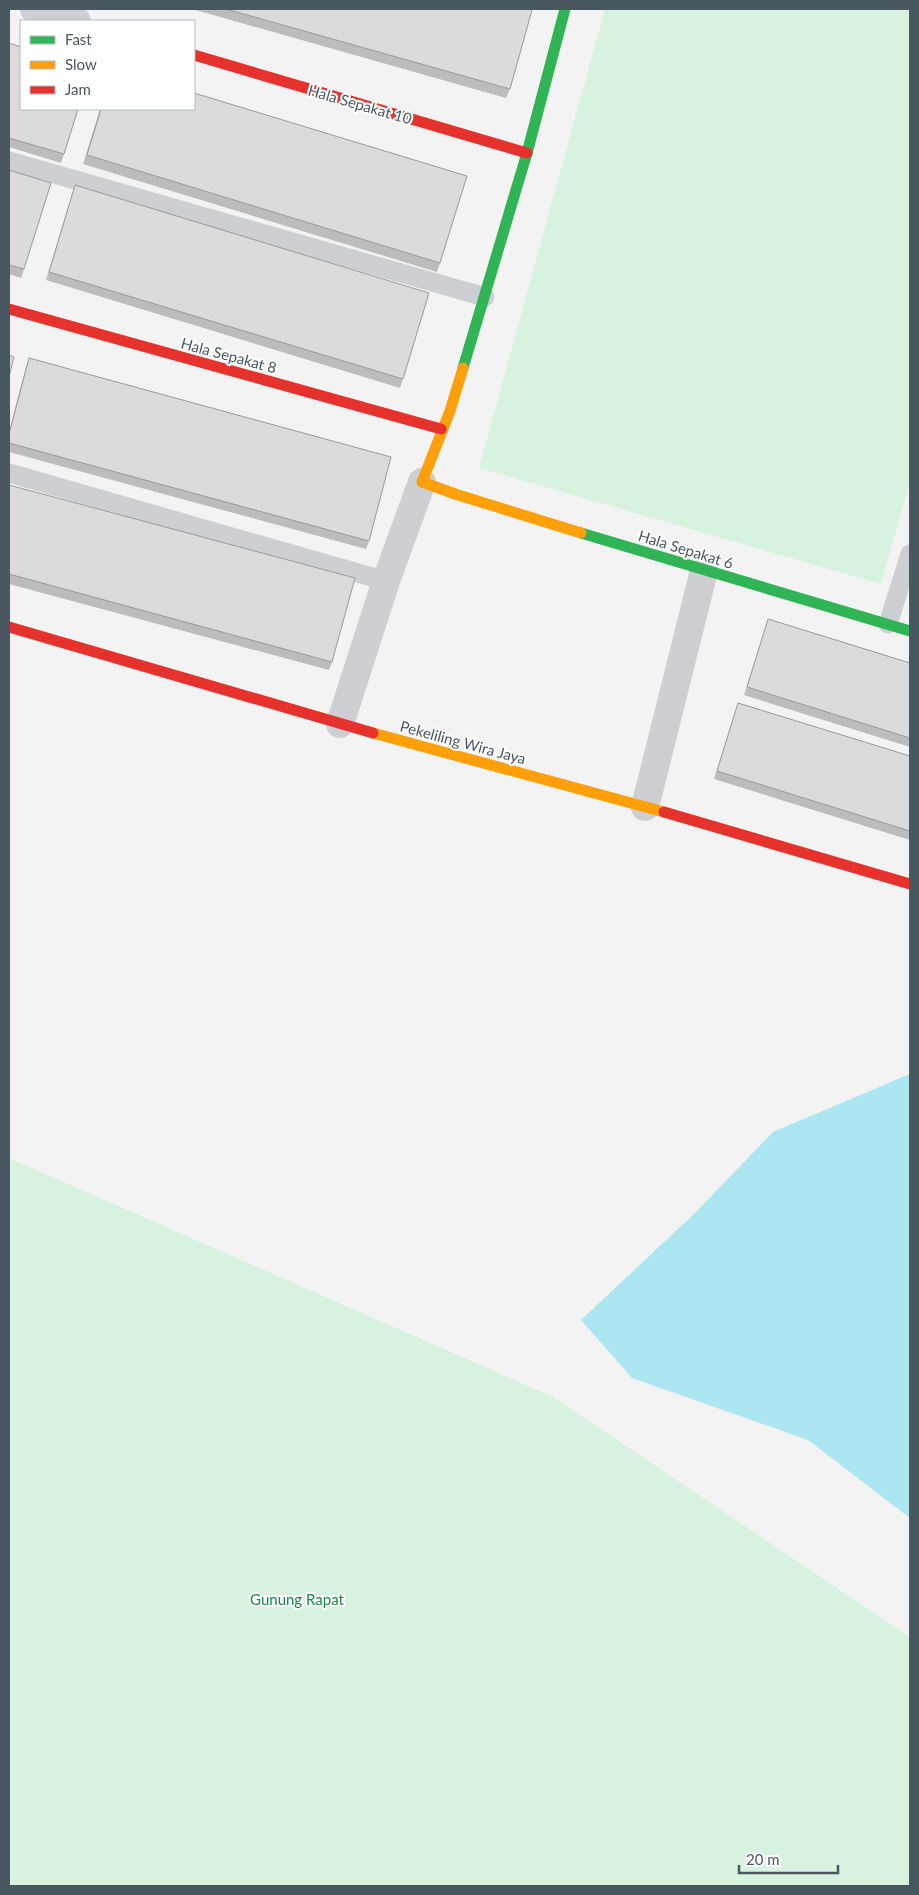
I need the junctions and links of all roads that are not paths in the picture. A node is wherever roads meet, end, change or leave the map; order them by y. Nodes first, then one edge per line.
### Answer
1 (34, 9) edge
2 (559, 10) edge
3 (73, 20) edge
4 (195, 55) edge
5 (527, 153) junction
6 (9, 161) edge
7 (485, 297) junction
8 (9, 310) edge
9 (441, 429) junction
10 (9, 473) edge
11 (422, 482) junction
12 (910, 554) edge
13 (704, 571) junction
14 (386, 581) junction
15 (888, 624) junction
16 (9, 627) edge
17 (910, 631) edge
18 (340, 724) junction
19 (645, 807) junction
20 (910, 884) edge

1 - 3 street
2 - 5 street
4 - 5 street, Hala Sepakat 10
5 - 7 street
6 - 7 lane
7 - 9 street
8 - 9 street, Hala Sepakat 8
9 - 11 street
10 - 14 lane
11 - 13 street, Hala Sepakat 6
11 - 14 street
12 - 15 lane
13 - 15 street, Hala Sepakat 6
13 - 19 street
14 - 18 street
15 - 17 street, Hala Sepakat 6
16 - 18 street, Pekeliling Wira Jaya
18 - 19 street, Pekeliling Wira Jaya
19 - 20 street, Pekeliling Wira Jaya

